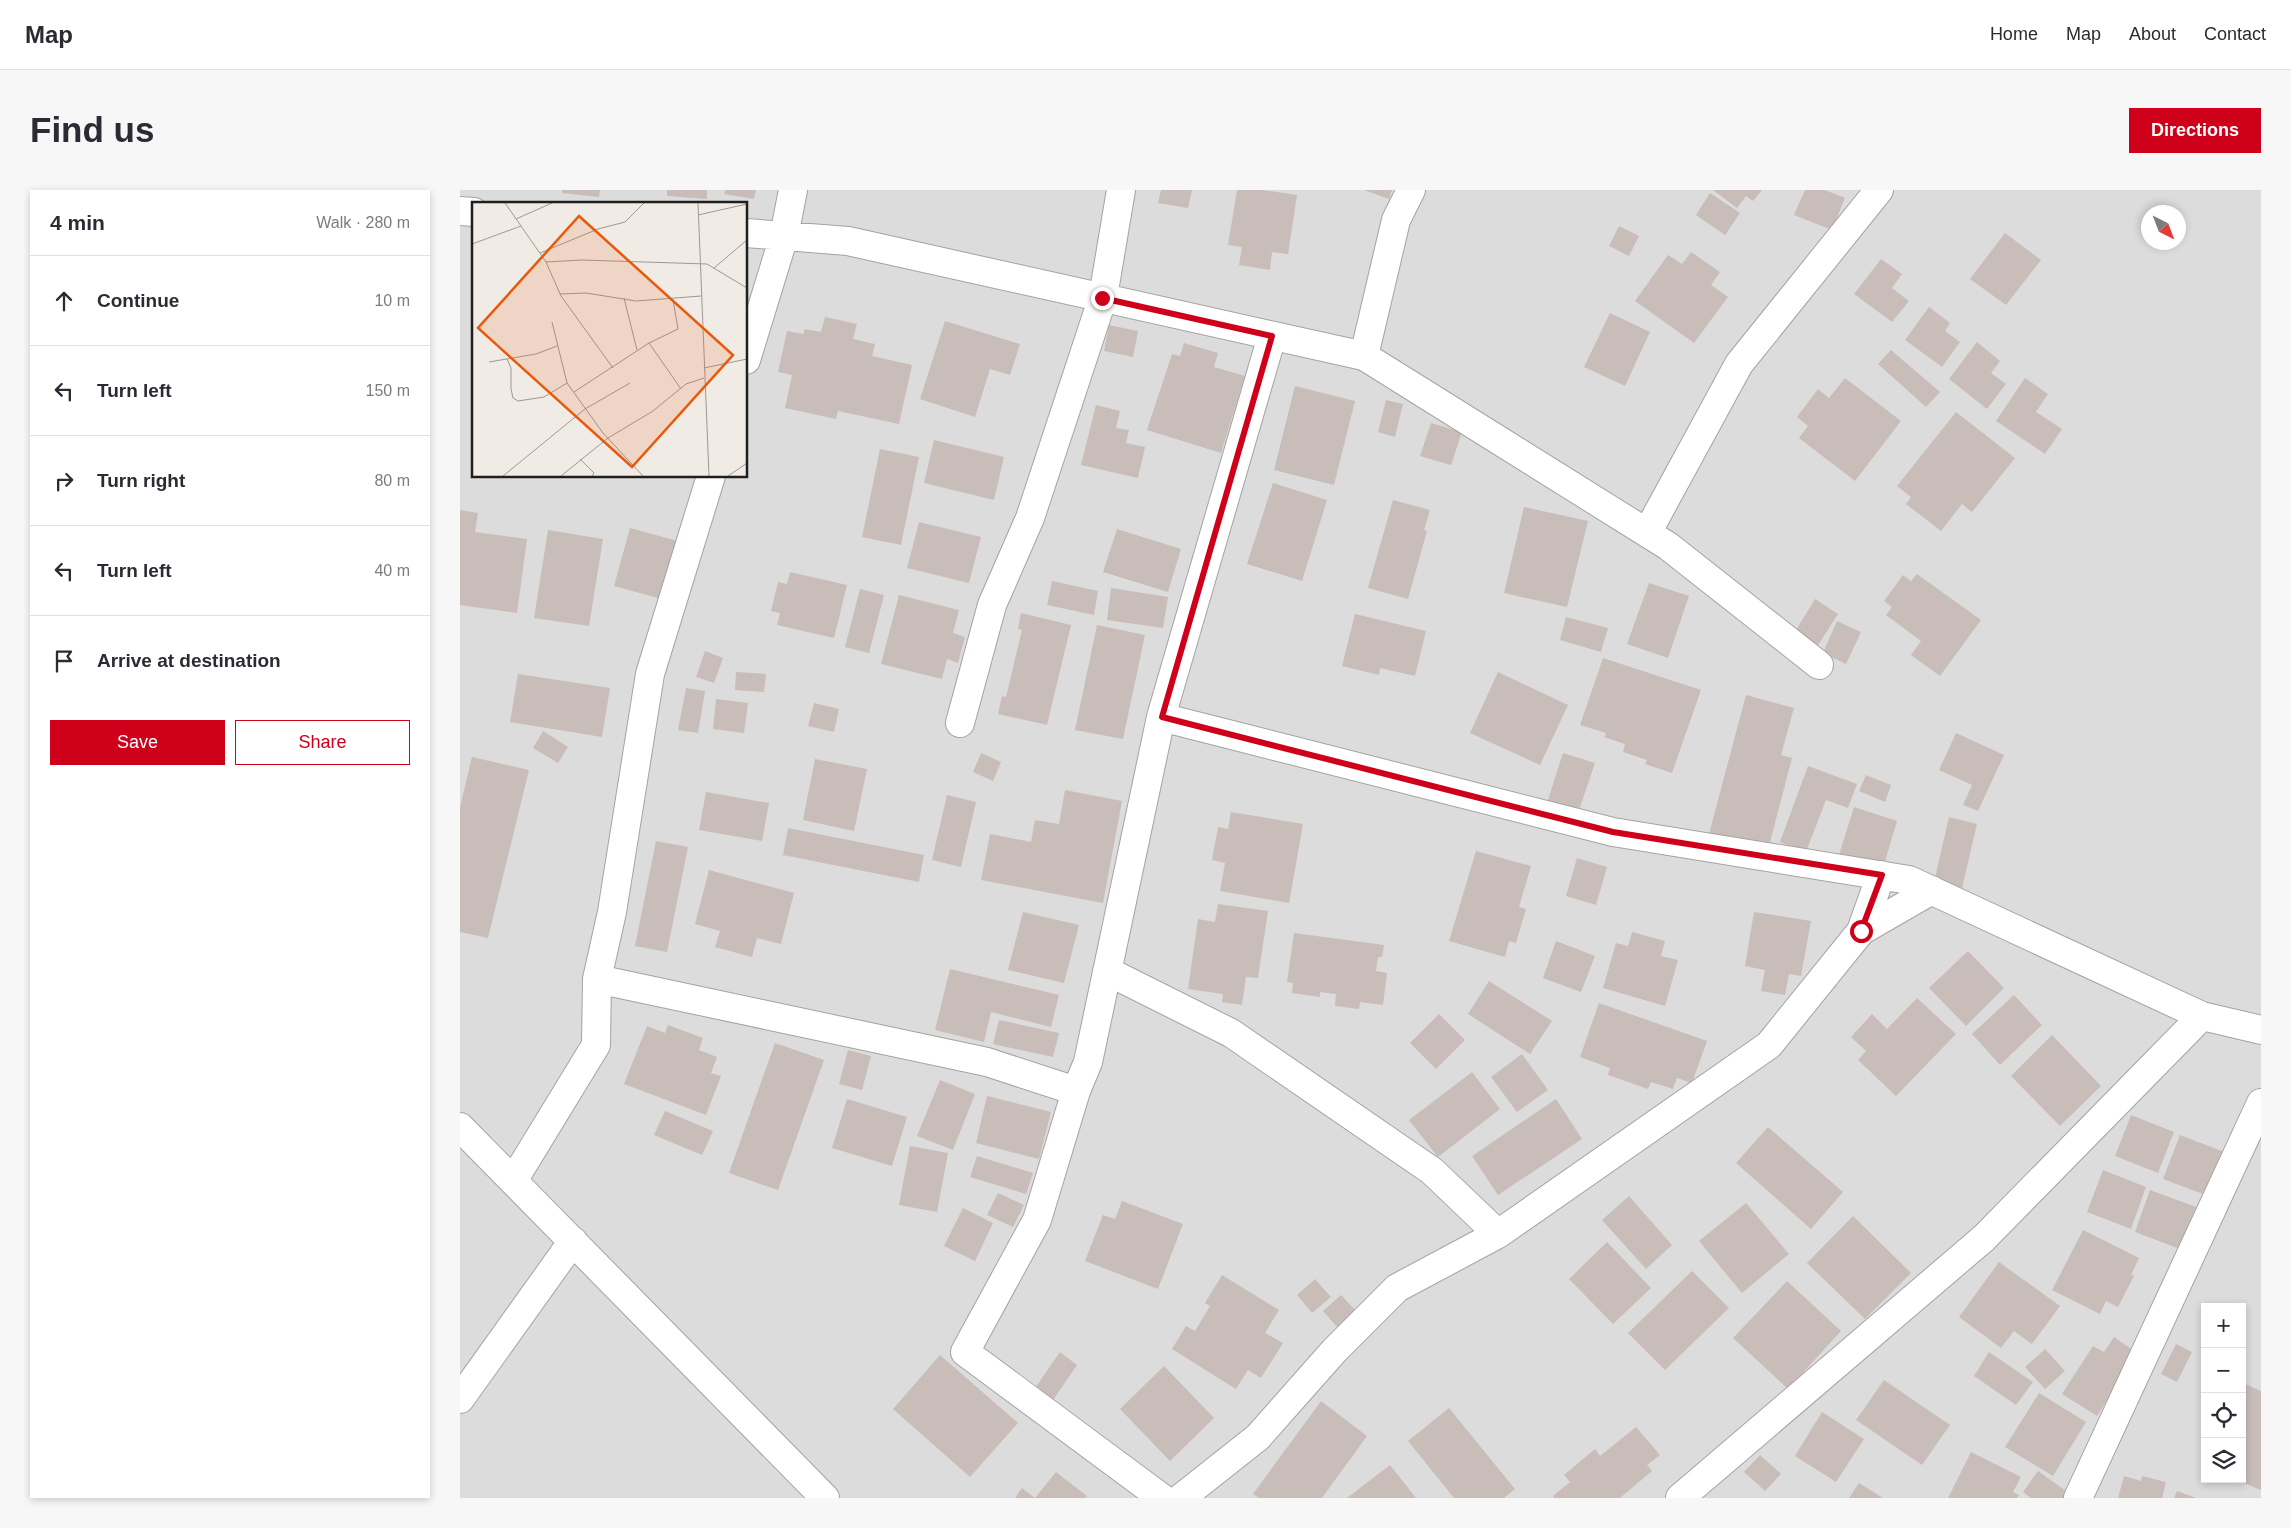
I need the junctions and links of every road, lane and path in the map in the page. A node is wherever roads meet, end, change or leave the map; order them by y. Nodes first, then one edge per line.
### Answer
1 (793, 190) edge
2 (1121, 190) edge
3 (1411, 190) edge
4 (1879, 190) edge
5 (748, 233) edge
6 (784, 236) junction
7 (1102, 298) junction
8 (1272, 336) junction
9 (748, 353) edge
10 (1364, 356) junction
11 (710, 478) edge
12 (1647, 533) junction
13 (1819, 665) dead end
14 (1162, 717) junction
15 (960, 723) dead end
16 (1882, 875) junction
17 (1932, 890) junction
18 (1861, 931) junction
19 (1107, 971) junction
20 (597, 979) junction
21 (2202, 1016) junction
22 (2261, 1030) edge
23 (1076, 1091) junction
24 (2261, 1103) edge
25 (460, 1127) edge
26 (513, 1181) junction
27 (1498, 1234) junction
28 (573, 1241) junction
29 (460, 1399) edge
30 (825, 1498) edge
31 (1162, 1498) edge
32 (1181, 1498) edge
33 (1680, 1498) edge
34 (2078, 1498) edge

1 - 6 street
2 - 7 street
3 - 10 street
4 - 12 street
5 - 6 street
6 - 7 street
6 - 9 street
7 - 8 street
7 - 15 street
8 - 10 street
8 - 14 street
10 - 12 street
11 - 20 street
12 - 13 street
14 - 16 street
14 - 19 street
16 - 17 street
16 - 18 street
17 - 18 street
17 - 21 street
18 - 27 street
19 - 23 street
19 - 27 street
20 - 23 street
20 - 26 street
21 - 22 street
21 - 33 street
23 - 31 street
24 - 34 street
25 - 26 street
26 - 28 street
27 - 32 street
28 - 29 street
28 - 30 street

